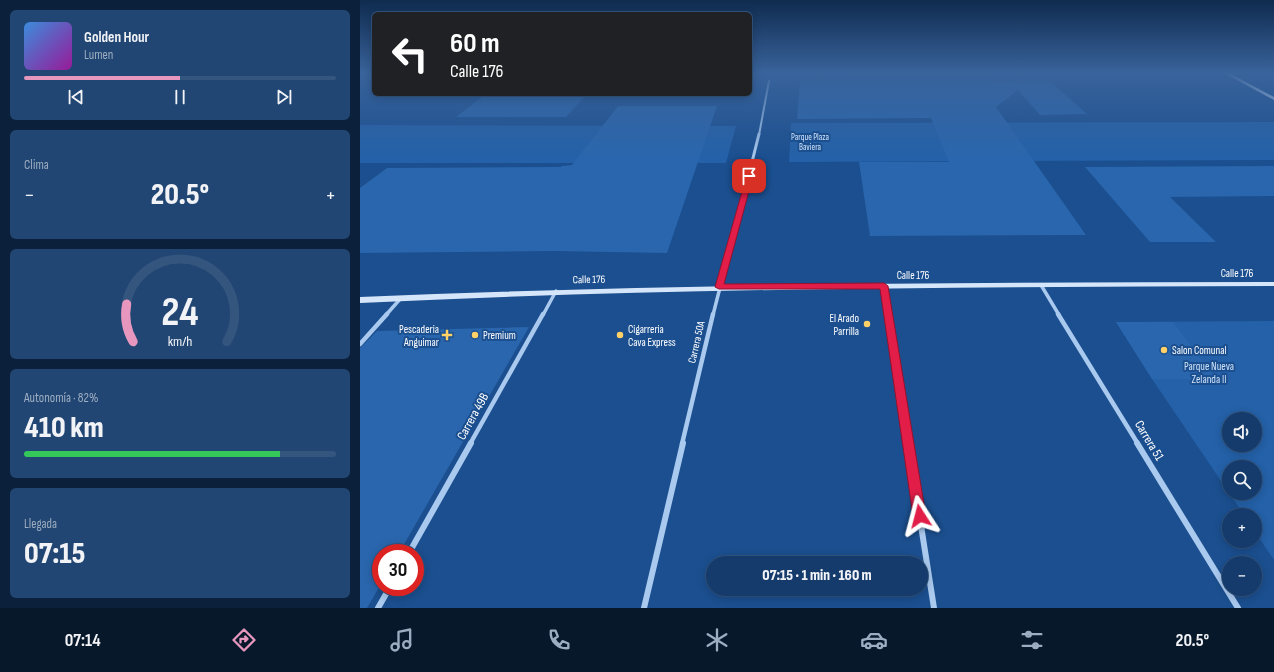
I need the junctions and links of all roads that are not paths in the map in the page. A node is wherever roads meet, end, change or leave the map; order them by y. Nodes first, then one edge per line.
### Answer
1 (764, 101) edge
2 (1274, 284) edge
3 (1041, 285) junction
4 (884, 286) junction
5 (719, 287) junction
6 (557, 291) junction
7 (402, 298) junction
8 (360, 300) edge
9 (360, 344) edge
10 (414, 544) edge
11 (385, 596) edge
12 (378, 608) edge
13 (644, 608) edge
14 (934, 608) edge
15 (1238, 608) edge

1 - 5 street, Carrera 50A
2 - 3 street, Calle 176
3 - 4 street, Calle 176
3 - 15 street, Carrera 51
4 - 5 street, Calle 176
4 - 14 street
5 - 6 street, Calle 176
5 - 13 street, Carrera 50A
6 - 7 street, Calle 176
6 - 10 street, Carrera 49B
7 - 8 street, Calle 176
7 - 9 street
11 - 12 street

